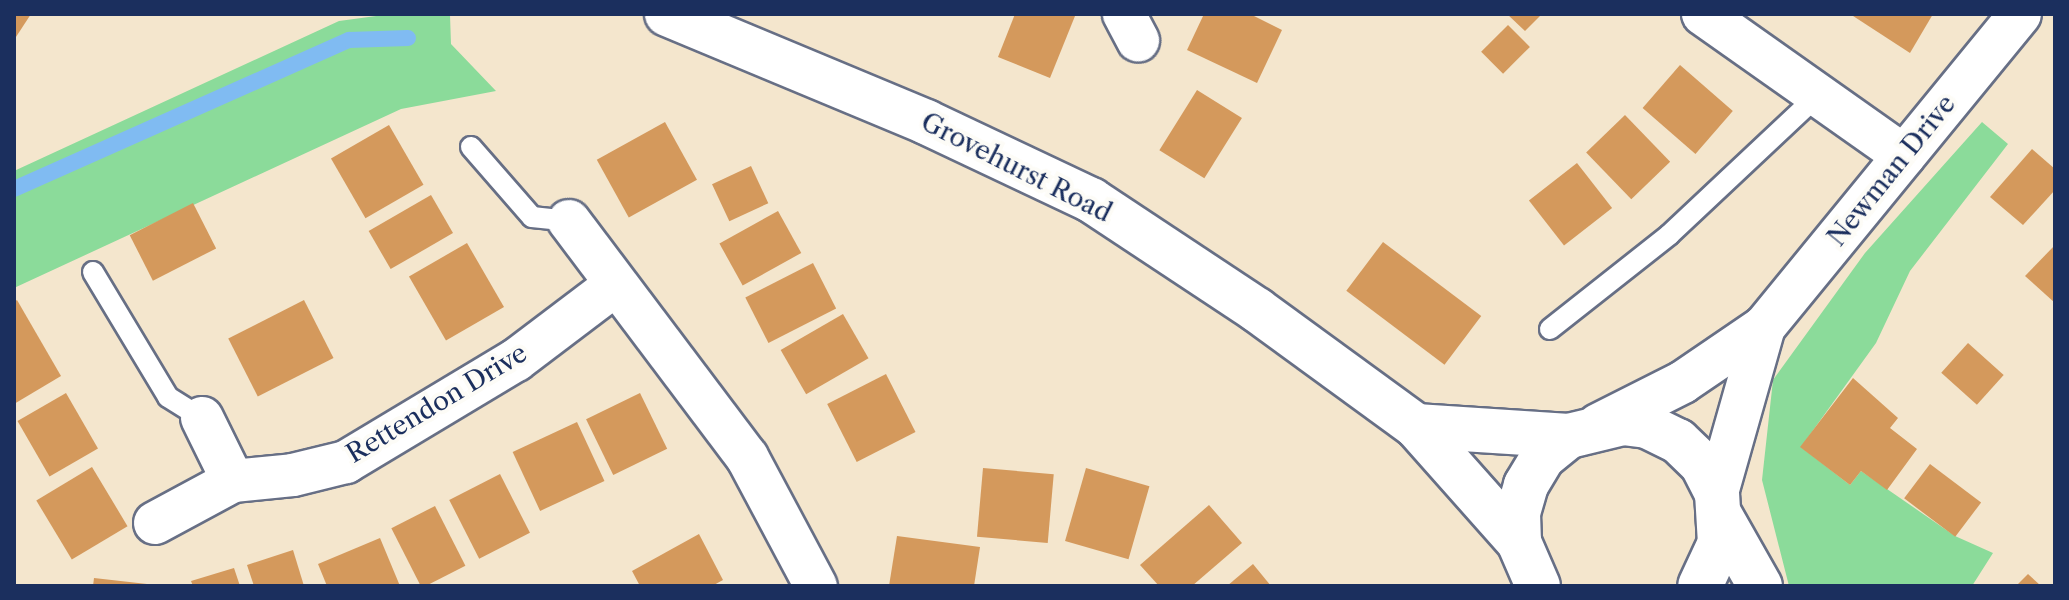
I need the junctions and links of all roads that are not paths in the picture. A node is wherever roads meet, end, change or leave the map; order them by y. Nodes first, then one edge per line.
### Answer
1 (667, 14) edge
2 (1703, 14) edge
3 (2020, 14) edge
4 (1819, 94) junction
5 (471, 147) dead end
6 (1904, 156) junction
7 (569, 221) joint
8 (93, 272) dead end
9 (615, 285) junction
10 (1764, 327) junction
11 (1550, 329) dead end
12 (202, 418) joint
13 (1416, 426) junction
14 (1584, 431) junction
15 (233, 481) junction
16 (1719, 505) junction
17 (155, 523) dead end
18 (1522, 568) edge
19 (816, 586) edge
20 (1700, 586) edge
21 (1760, 586) edge

1 - 13 street, Grovehurst Road
2 - 4 street
3 - 6 street, Newman Drive
4 - 6 street
4 - 11 lane
5 - 7 lane
6 - 10 street, Newman Drive
7 - 9 street
8 - 12 lane
9 - 15 street, Rettendon Drive
9 - 19 street
10 - 14 street, Newman Drive
10 - 16 street, Newman Drive
12 - 15 street
13 - 14 street
13 - 18 street, Grovehurst Road
14 - 16 street
14 - 18 street
15 - 17 street, Rettendon Drive
16 - 20 street
16 - 21 street

